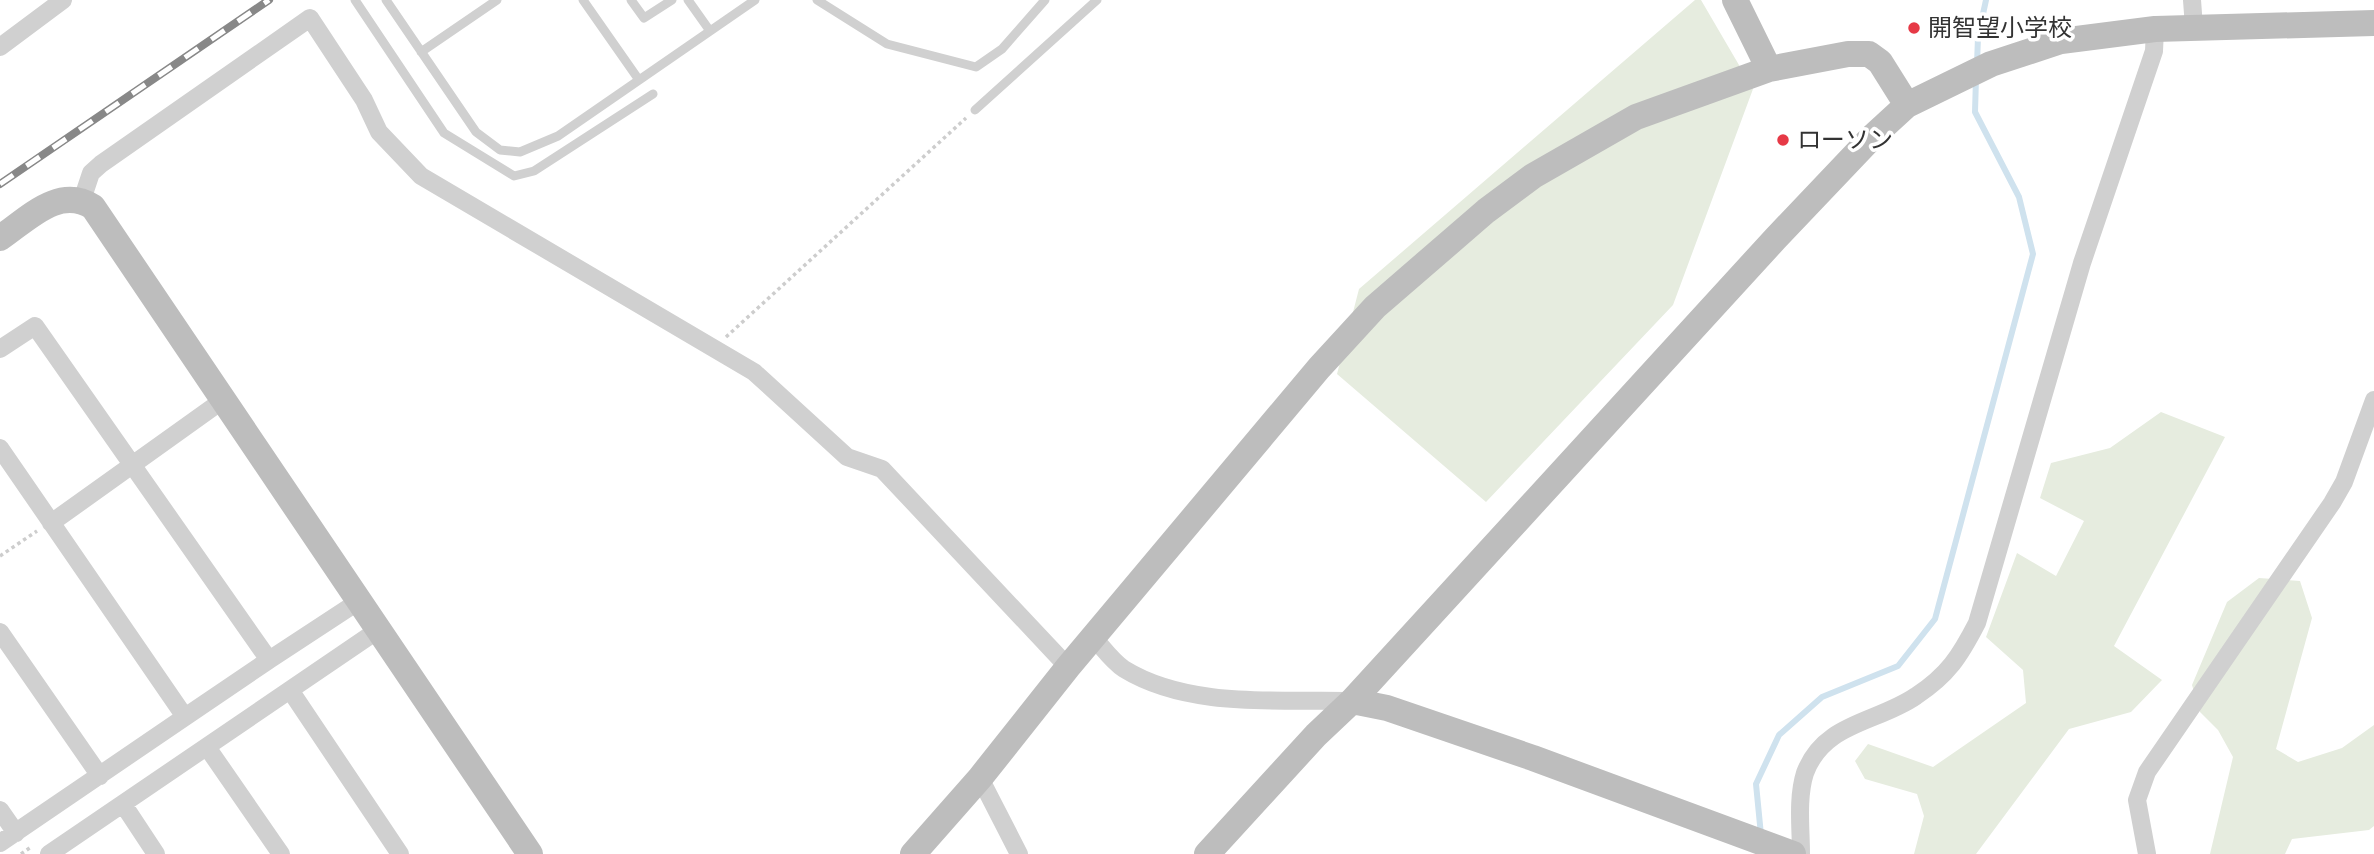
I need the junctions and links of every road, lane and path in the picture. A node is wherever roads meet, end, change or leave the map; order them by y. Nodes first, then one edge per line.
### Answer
1 (63, 0) edge
2 (355, 0) edge
3 (386, 0) edge
4 (497, 0) edge
5 (631, 0) edge
6 (671, 0) edge
7 (688, 0) edge
8 (755, 0) edge
9 (817, 0) edge
10 (1045, 0) edge
11 (1097, 0) edge
12 (1735, 0) edge
13 (2192, 0) edge
14 (588, 2) edge
15 (2374, 23) edge
16 (2194, 27) junction
17 (2155, 29) junction
18 (710, 31) junction
19 (0, 47) edge
20 (421, 51) junction
21 (1769, 69) junction
22 (639, 80) junction
23 (653, 94) dead end
24 (1908, 105) junction
25 (975, 110) joint
26 (82, 200) junction
27 (0, 238) edge
28 (0, 349) edge
29 (713, 349) junction
30 (223, 400) junction
31 (2374, 400) edge
32 (0, 448) edge
33 (132, 465) junction
34 (51, 523) junction
35 (0, 556) edge
36 (359, 601) junction
37 (378, 630) junction
38 (0, 632) edge
39 (1094, 638) junction
40 (269, 660) junction
41 (1068, 667) junction
42 (290, 690) junction
43 (1352, 701) junction
44 (185, 717) junction
45 (207, 747) junction
46 (100, 776) junction
47 (980, 778) junction
48 (123, 804) junction
49 (0, 810) edge
50 (16, 832) junction
51 (0, 843) edge
52 (520, 851) edge
53 (1790, 852) edge
54 (49, 854) edge
55 (156, 854) edge
56 (281, 854) edge
57 (400, 854) edge
58 (912, 854) edge
59 (1019, 854) edge
60 (1207, 854) edge
61 (2147, 854) edge

1 - 19 street
2 - 23 lane
3 - 20 lane
4 - 20 lane
5 - 6 lane
7 - 18 lane
8 - 18 lane
9 - 10 lane
11 - 25 lane
12 - 21 street
13 - 16 street
14 - 22 lane
15 - 16 street
16 - 17 street
17 - 24 street
17 - 53 street
18 - 22 lane
20 - 22 lane
21 - 24 street
21 - 39 street
24 - 43 street
25 - 29 path
26 - 27 street
26 - 29 street
26 - 30 street
28 - 33 street
29 - 41 street
30 - 33 street
30 - 36 street
31 - 61 street
32 - 34 street
33 - 34 street
33 - 40 street
34 - 35 path
34 - 44 street
36 - 37 street
36 - 40 street
37 - 42 street
37 - 52 street
38 - 46 street
39 - 41 street
39 - 43 street
40 - 44 street
41 - 47 street
42 - 45 street
42 - 57 street
43 - 53 street
43 - 60 street
44 - 46 street
45 - 48 street
45 - 56 street
46 - 50 street
47 - 58 street
47 - 59 street
48 - 54 street
48 - 55 street
49 - 50 street
50 - 51 street

